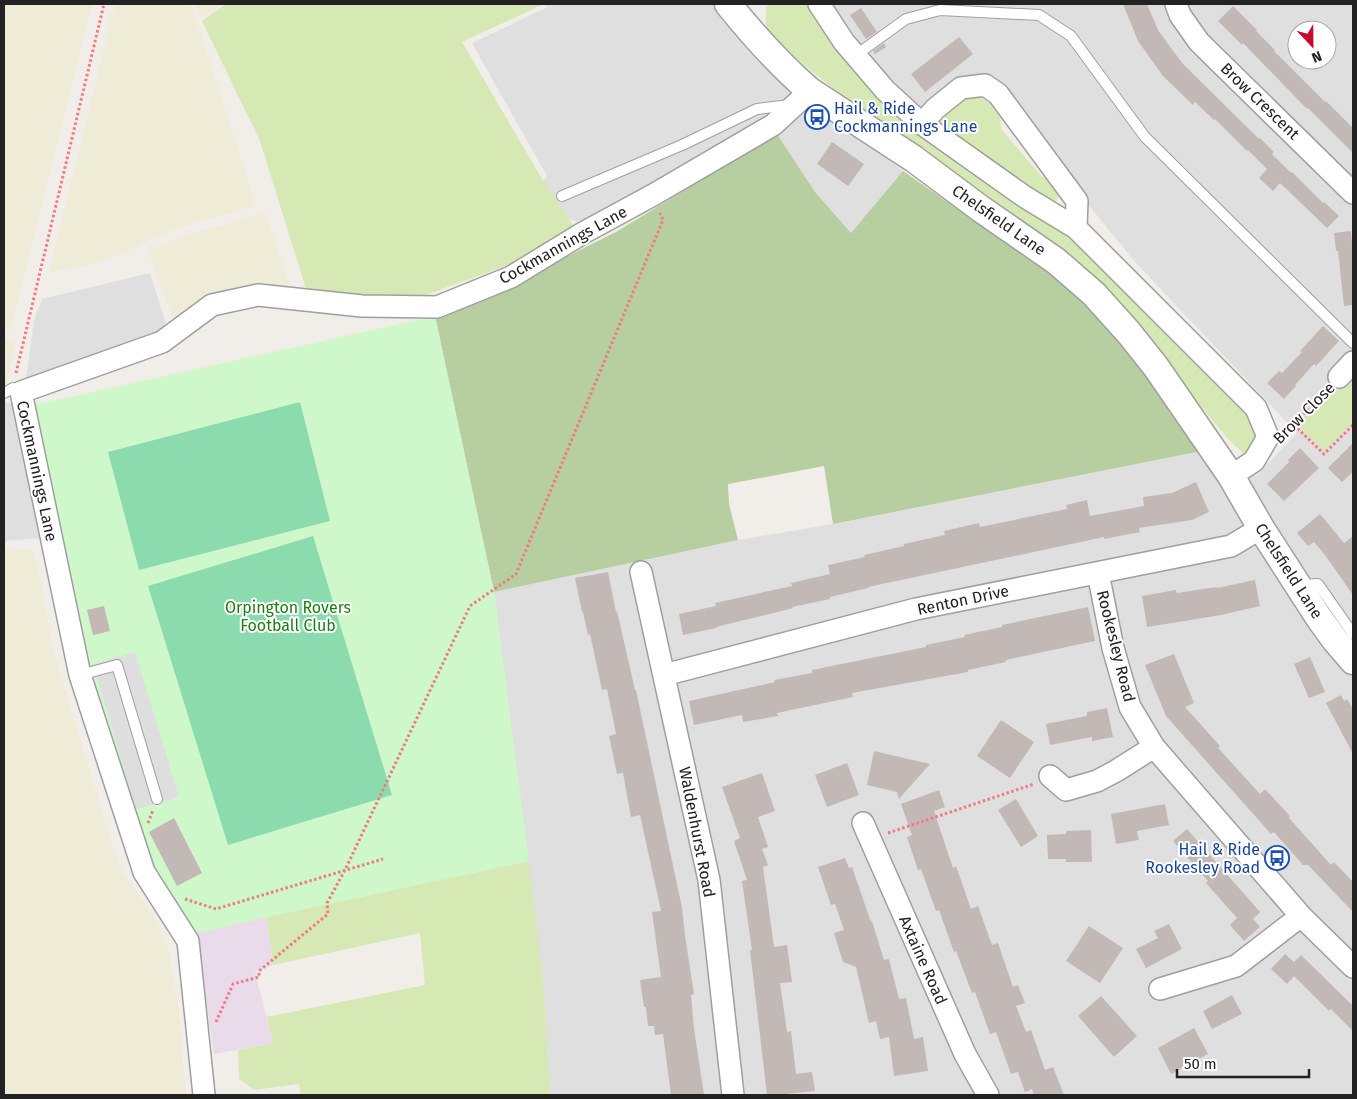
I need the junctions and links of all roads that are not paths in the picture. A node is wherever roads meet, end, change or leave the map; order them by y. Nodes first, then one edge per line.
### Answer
1 (819, 4) edge
2 (1176, 4) edge
3 (735, 6) edge
4 (856, 55) junction
5 (803, 98) junction
6 (922, 124) junction
7 (1353, 193) edge
8 (562, 196) dead end
9 (1076, 228) junction
10 (1353, 344) edge
11 (12, 391) edge
12 (1231, 476) junction
13 (1261, 528) junction
14 (641, 572) dead end
15 (1098, 573) junction
16 (1298, 585) junction
17 (1353, 634) edge
18 (1353, 661) edge
19 (80, 675) junction
20 (664, 675) junction
21 (1154, 747) junction
22 (1050, 776) road end
23 (157, 799) road end
24 (867, 831) road end
25 (1301, 916) junction
26 (1353, 967) edge
27 (1160, 989) dead end
28 (204, 1095) edge
29 (733, 1095) edge
30 (988, 1095) edge

1 - 4 street
2 - 7 street, Brow Crescent
3 - 5 street, Chelsfield Lane
4 - 6 street
4 - 10 lane
5 - 8 lane
5 - 11 street, Cockmannings Lane
5 - 12 street, Chelsfield Lane
6 - 9 street
6 - 9 street
9 - 12 street
11 - 19 street, Cockmannings Lane
12 - 13 street, Chelsfield Lane
13 - 15 street, Renton Drive
13 - 16 street, Chelsfield Lane
14 - 20 street, Waldenhurst Road
15 - 20 street, Renton Drive
15 - 21 street, Rookesley Road
16 - 17 lane
16 - 18 street, Chelsfield Lane
19 - 23 lane
19 - 28 street, Cockmannings Lane
20 - 29 street, Waldenhurst Road
21 - 22 street
21 - 25 street, Rookesley Road
24 - 30 street, Axtaine Road
25 - 26 street, Rookesley Road
25 - 27 street

